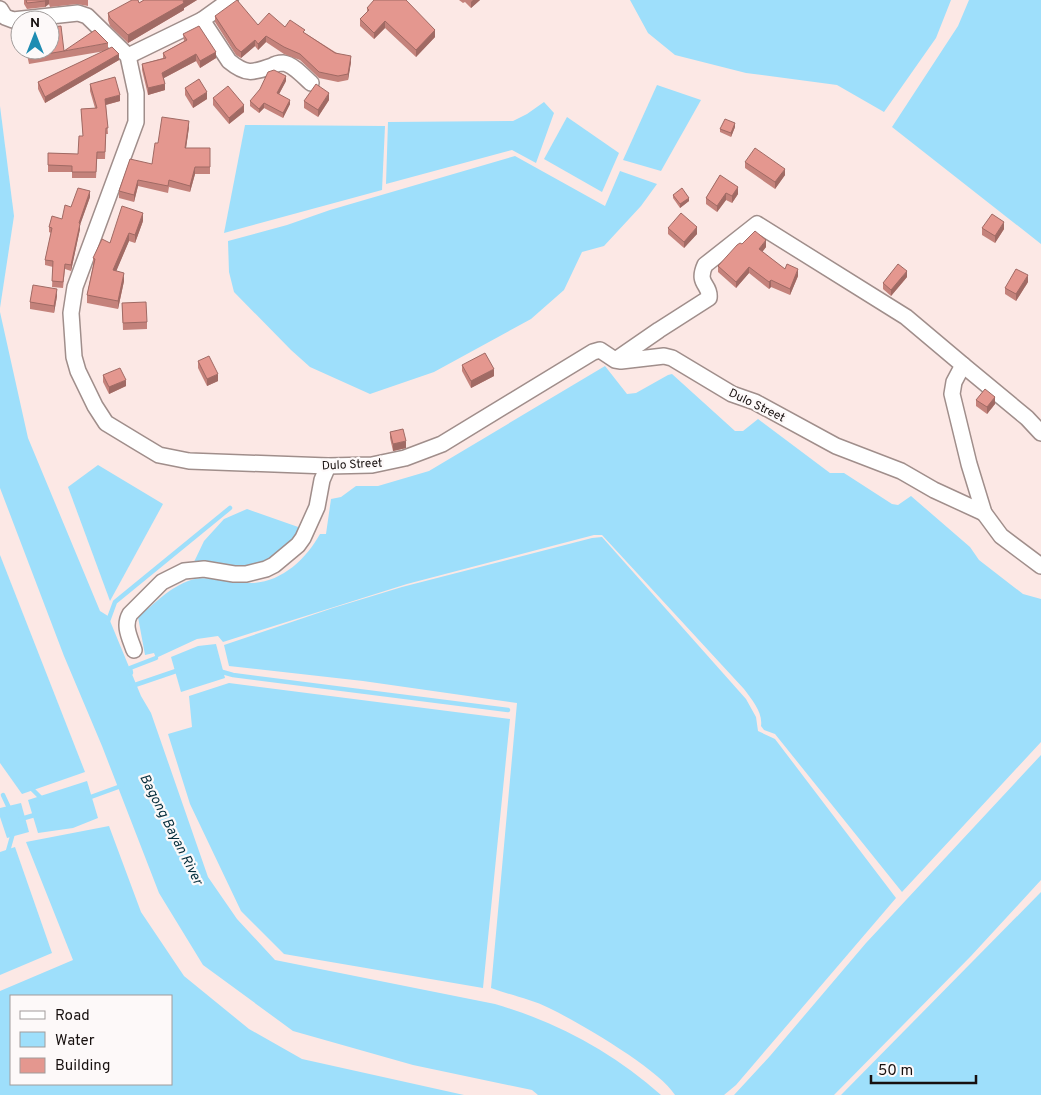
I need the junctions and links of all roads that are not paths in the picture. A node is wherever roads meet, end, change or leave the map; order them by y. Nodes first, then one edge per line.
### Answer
1 (230, 0) edge
2 (0, 9) edge
3 (202, 20) junction
4 (128, 56) junction
5 (312, 83) dead end
6 (615, 360) junction
7 (963, 365) junction
8 (1041, 433) edge
9 (328, 466) junction
10 (984, 513) junction
11 (1041, 566) edge
12 (134, 650) dead end

1 - 3 street
2 - 4 street
3 - 4 street
3 - 5 street
4 - 9 street, Dulo Street
6 - 7 street
6 - 9 street, Dulo Street
6 - 10 street, Dulo Street
7 - 8 street
7 - 10 street
9 - 12 street
10 - 11 street

